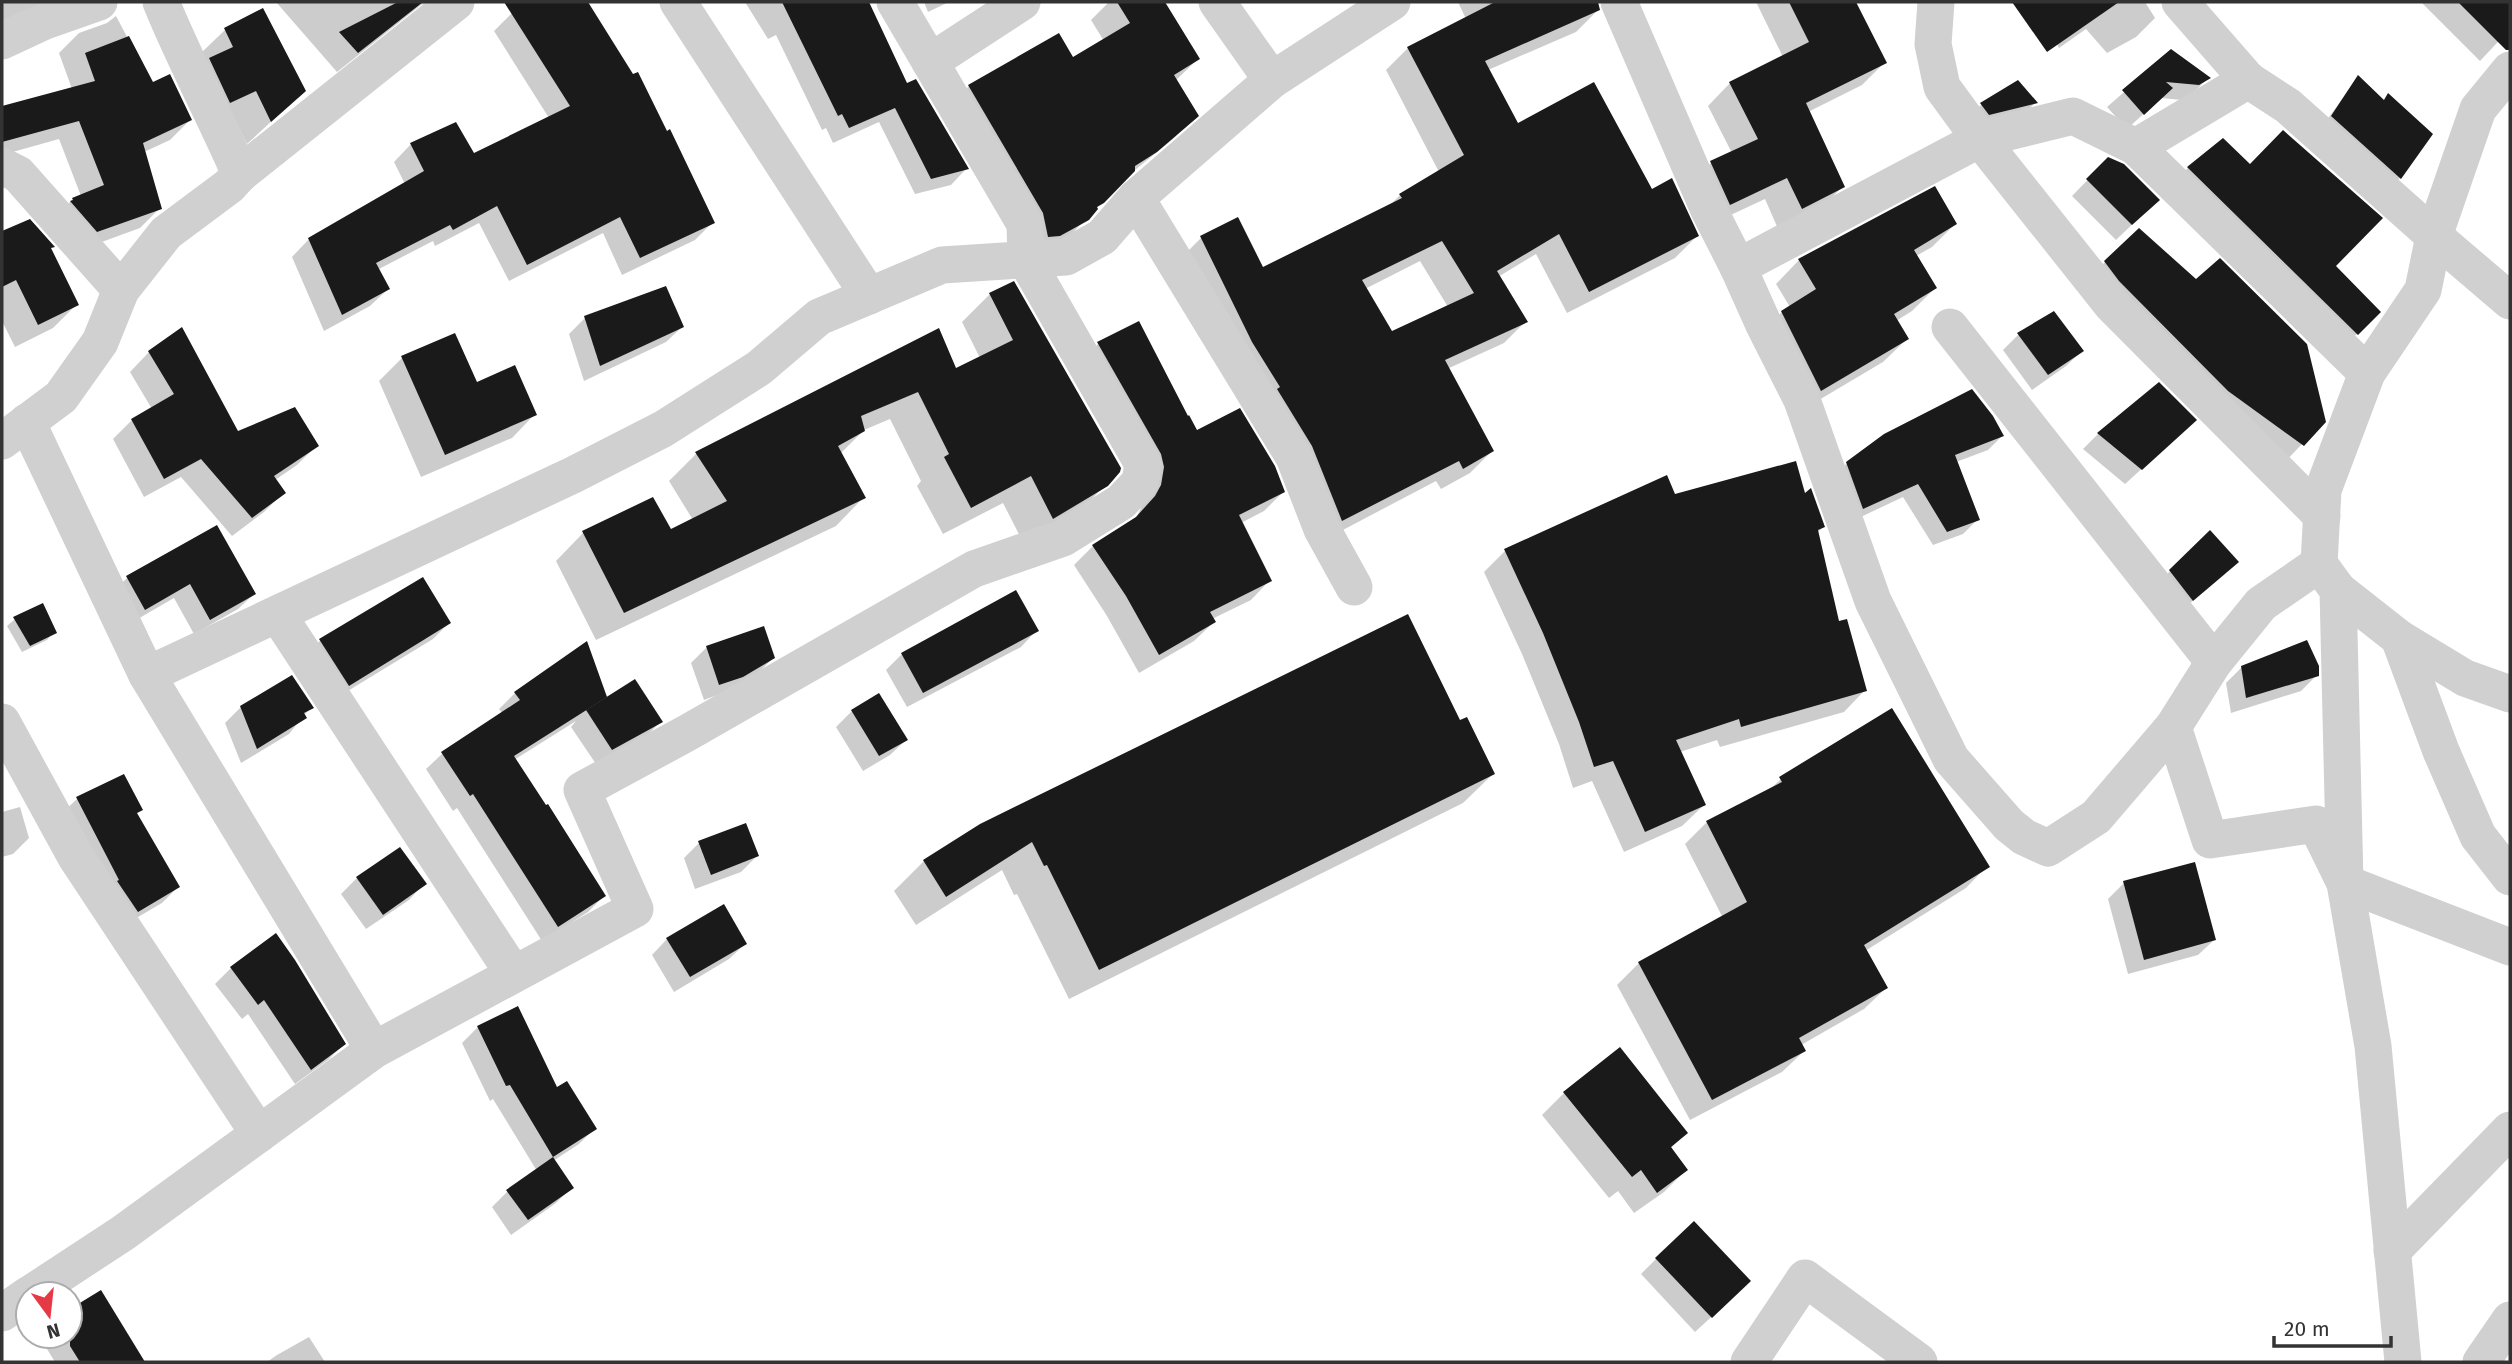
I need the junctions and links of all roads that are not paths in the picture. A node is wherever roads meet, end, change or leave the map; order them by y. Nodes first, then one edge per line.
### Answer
1 (99, 2) edge
2 (161, 2) edge
3 (456, 2) edge
4 (678, 2) edge
5 (895, 2) edge
6 (1022, 2) edge
7 (1217, 2) edge
8 (1392, 2) edge
9 (1619, 2) edge
10 (1936, 2) edge
11 (2180, 2) edge
12 (2, 40) edge
13 (930, 62) junction
14 (2510, 69) edge
15 (1272, 80) junction
16 (2248, 80) junction
17 (1980, 139) junction
18 (2136, 147) junction
19 (2, 166) edge
20 (240, 174) junction
21 (1136, 198) junction
22 (2434, 236) junction
23 (1026, 260) junction
24 (1738, 267) junction
25 (121, 290) junction
26 (869, 296) junction
27 (2510, 301) edge
28 (1950, 327) dead end
29 (2367, 373) junction
30 (14, 431) edge
31 (2322, 516) junction
32 (2328, 577) junction
33 (1354, 587) dead end
34 (278, 615) junction
35 (2399, 638) junction
36 (2214, 662) junction
37 (146, 675) junction
38 (2510, 694) edge
39 (2, 722) edge
40 (2173, 727) junction
41 (2510, 877) edge
42 (2345, 883) junction
43 (2510, 947) edge
44 (513, 973) junction
45 (374, 1050) junction
46 (2510, 1130) edge
47 (259, 1134) junction
48 (2392, 1251) junction
49 (52, 1280) edge
50 (2510, 1320) edge
51 (1749, 1362) edge
52 (1919, 1362) edge
53 (2403, 1362) edge
54 (2481, 1362) edge

1 - 12 street
2 - 20 street
3 - 20 street
4 - 26 street
5 - 13 street
6 - 13 street
7 - 15 street
8 - 15 street
9 - 24 street
10 - 17 street
11 - 16 street
13 - 23 street
14 - 22 street
15 - 21 street
16 - 18 street
16 - 22 street
17 - 18 street
17 - 24 street
17 - 31 street
18 - 29 street
19 - 25 street
20 - 25 street
21 - 23 street
21 - 33 street
22 - 27 street
22 - 29 street
23 - 26 street
23 - 44 street
24 - 40 street
25 - 30 street
26 - 34 street
28 - 36 street
29 - 31 street
30 - 37 street
31 - 32 street
32 - 35 street
32 - 36 street
32 - 42 street
34 - 37 street
34 - 44 street
35 - 38 street
35 - 41 street
36 - 40 street
37 - 45 street
39 - 47 street
40 - 42 street
42 - 43 street
42 - 48 street
44 - 45 street
45 - 47 street
46 - 48 street
47 - 49 street
48 - 53 street
50 - 54 street
51 - 52 street

